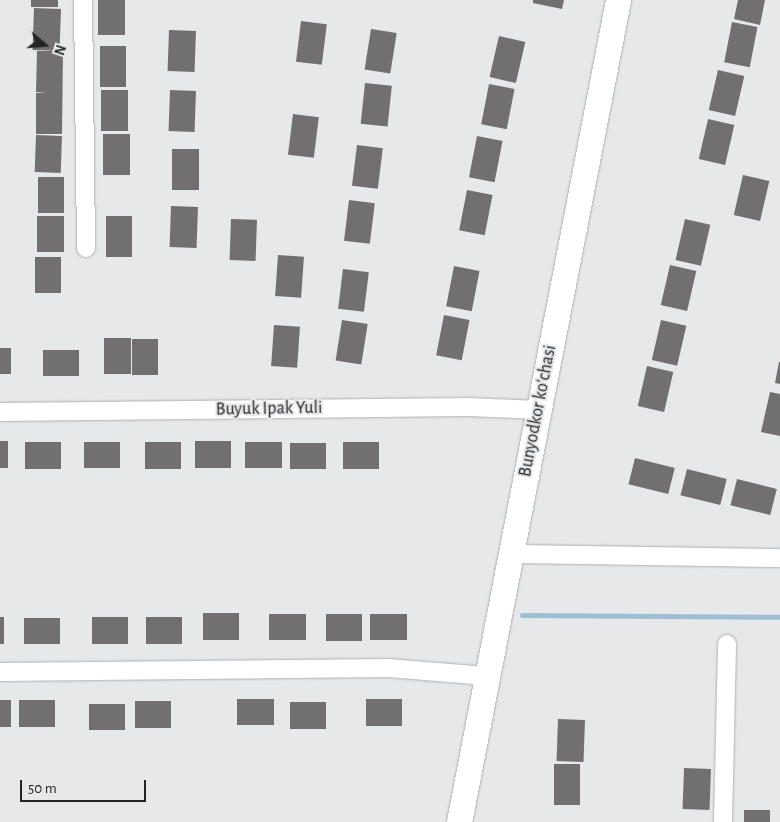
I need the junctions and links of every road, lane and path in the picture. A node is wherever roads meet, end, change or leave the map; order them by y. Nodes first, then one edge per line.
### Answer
1 (83, 0) edge
2 (618, 0) edge
3 (86, 248) dead end
4 (539, 410) junction
5 (0, 412) edge
6 (511, 554) junction
7 (780, 558) edge
8 (727, 644) dead end
9 (0, 672) edge
10 (487, 676) junction
11 (459, 822) edge
12 (723, 822) edge

1 - 3 street
2 - 4 main road, Bunyodkor koʻchasi
4 - 5 street, Buyuk Ipak Yuli
4 - 6 main road, Bunyodkor koʻchasi
6 - 7 street
6 - 10 main road, Bunyodkor koʻchasi
8 - 12 street
9 - 10 street
10 - 11 main road, Bunyodkor koʻchasi

